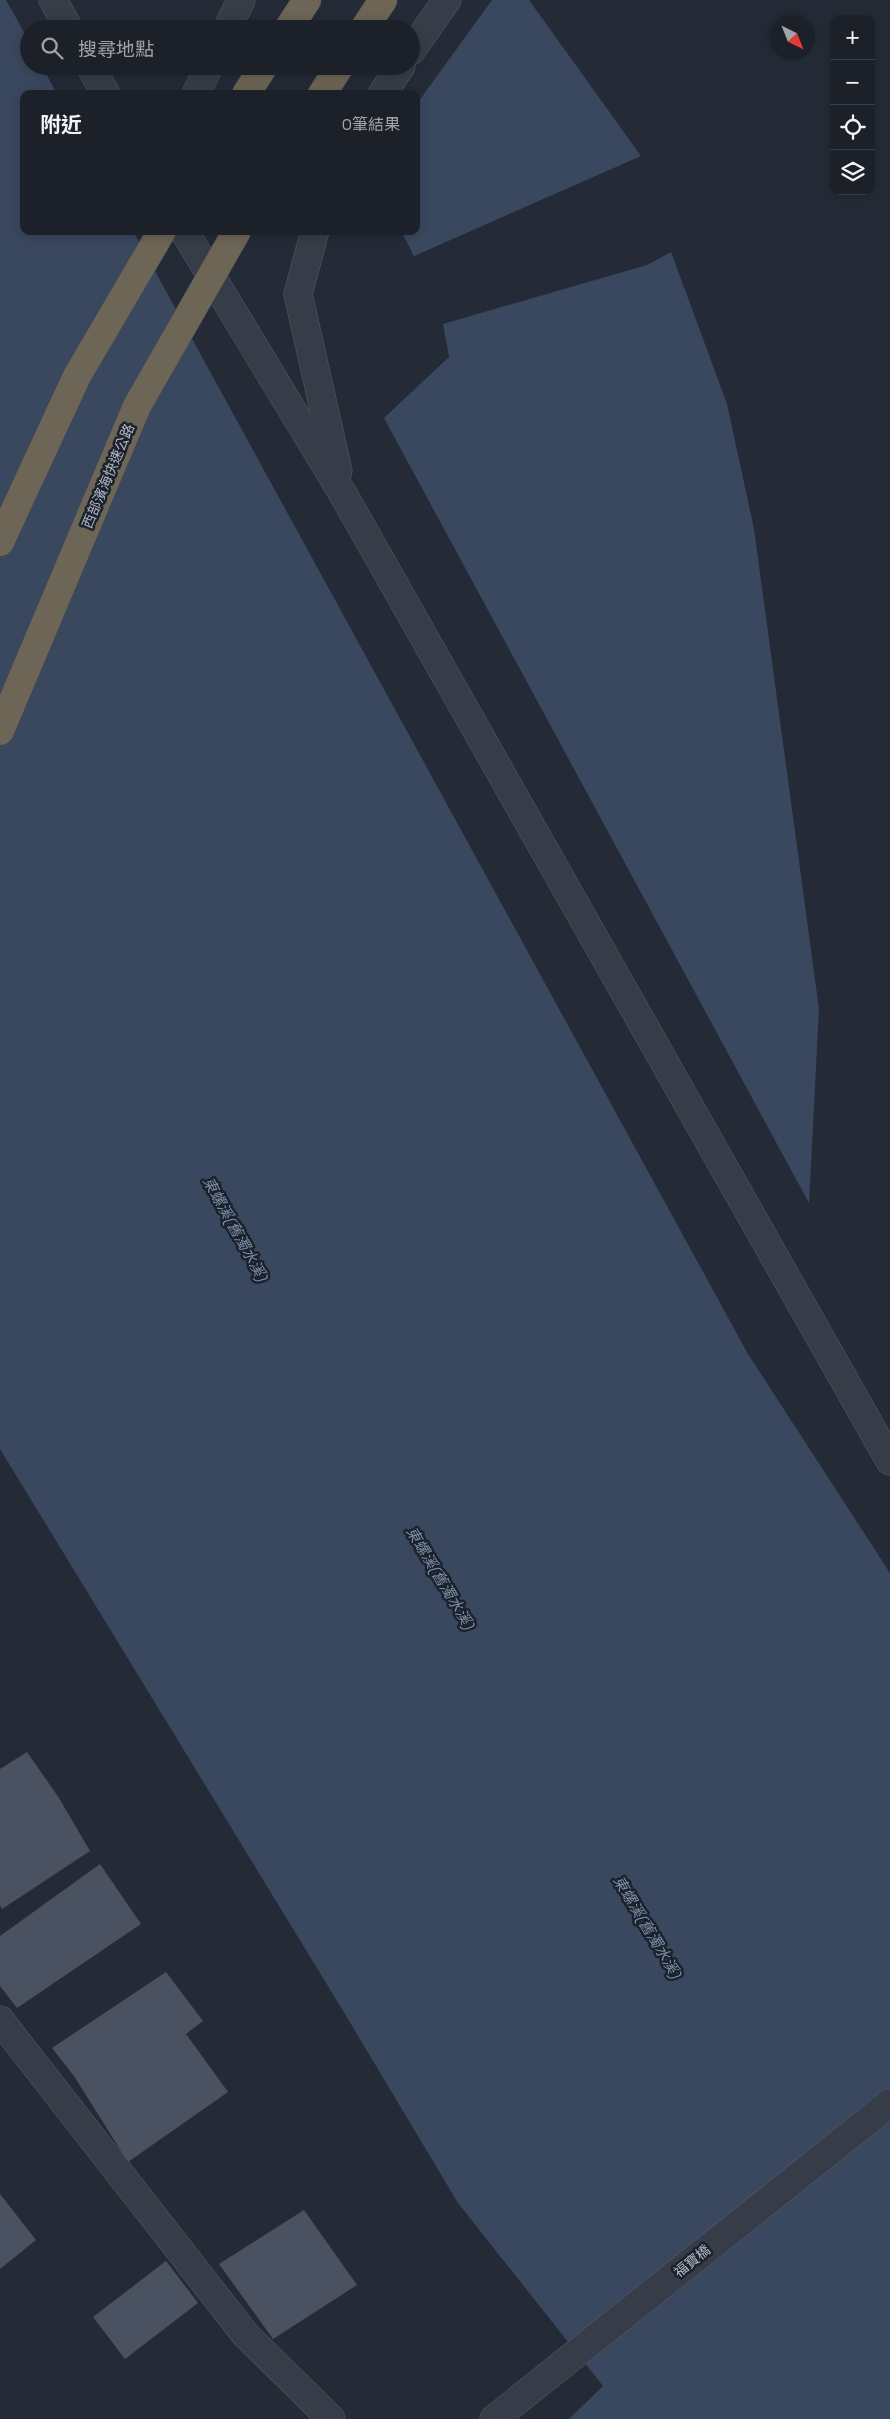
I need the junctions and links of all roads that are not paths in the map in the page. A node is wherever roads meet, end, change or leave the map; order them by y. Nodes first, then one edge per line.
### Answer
1 (53, 0) edge
2 (241, 0) edge
3 (307, 0) edge
4 (383, 0) edge
5 (447, 0) edge
6 (64, 20) edge
7 (231, 20) edge
8 (294, 20) edge
9 (370, 20) edge
10 (420, 38) edge
11 (95, 75) edge
12 (205, 75) edge
13 (258, 75) edge
14 (334, 75) edge
15 (395, 75) edge
16 (104, 90) edge
17 (198, 90) edge
18 (249, 90) edge
19 (325, 90) edge
20 (385, 90) edge
21 (160, 235) edge
22 (186, 235) edge
23 (201, 235) edge
24 (235, 235) edge
25 (315, 235) edge
26 (204, 266) junction
27 (343, 494) junction
28 (0, 542) edge
29 (0, 731) edge
30 (890, 1462) edge
31 (0, 2020) edge
32 (890, 2103) edge
33 (331, 2419) edge
34 (494, 2419) edge

1 - 6 street
2 - 7 street
3 - 8 highway
4 - 9 highway
5 - 10 street
11 - 16 street
12 - 17 street
13 - 18 highway
14 - 19 highway
15 - 20 street
21 - 28 highway
22 - 26 street
23 - 26 street
24 - 29 highway, 西部濱海快速公路, bridge
25 - 27 street
26 - 27 street
27 - 30 street
31 - 33 street
32 - 34 street, 福寶橋

